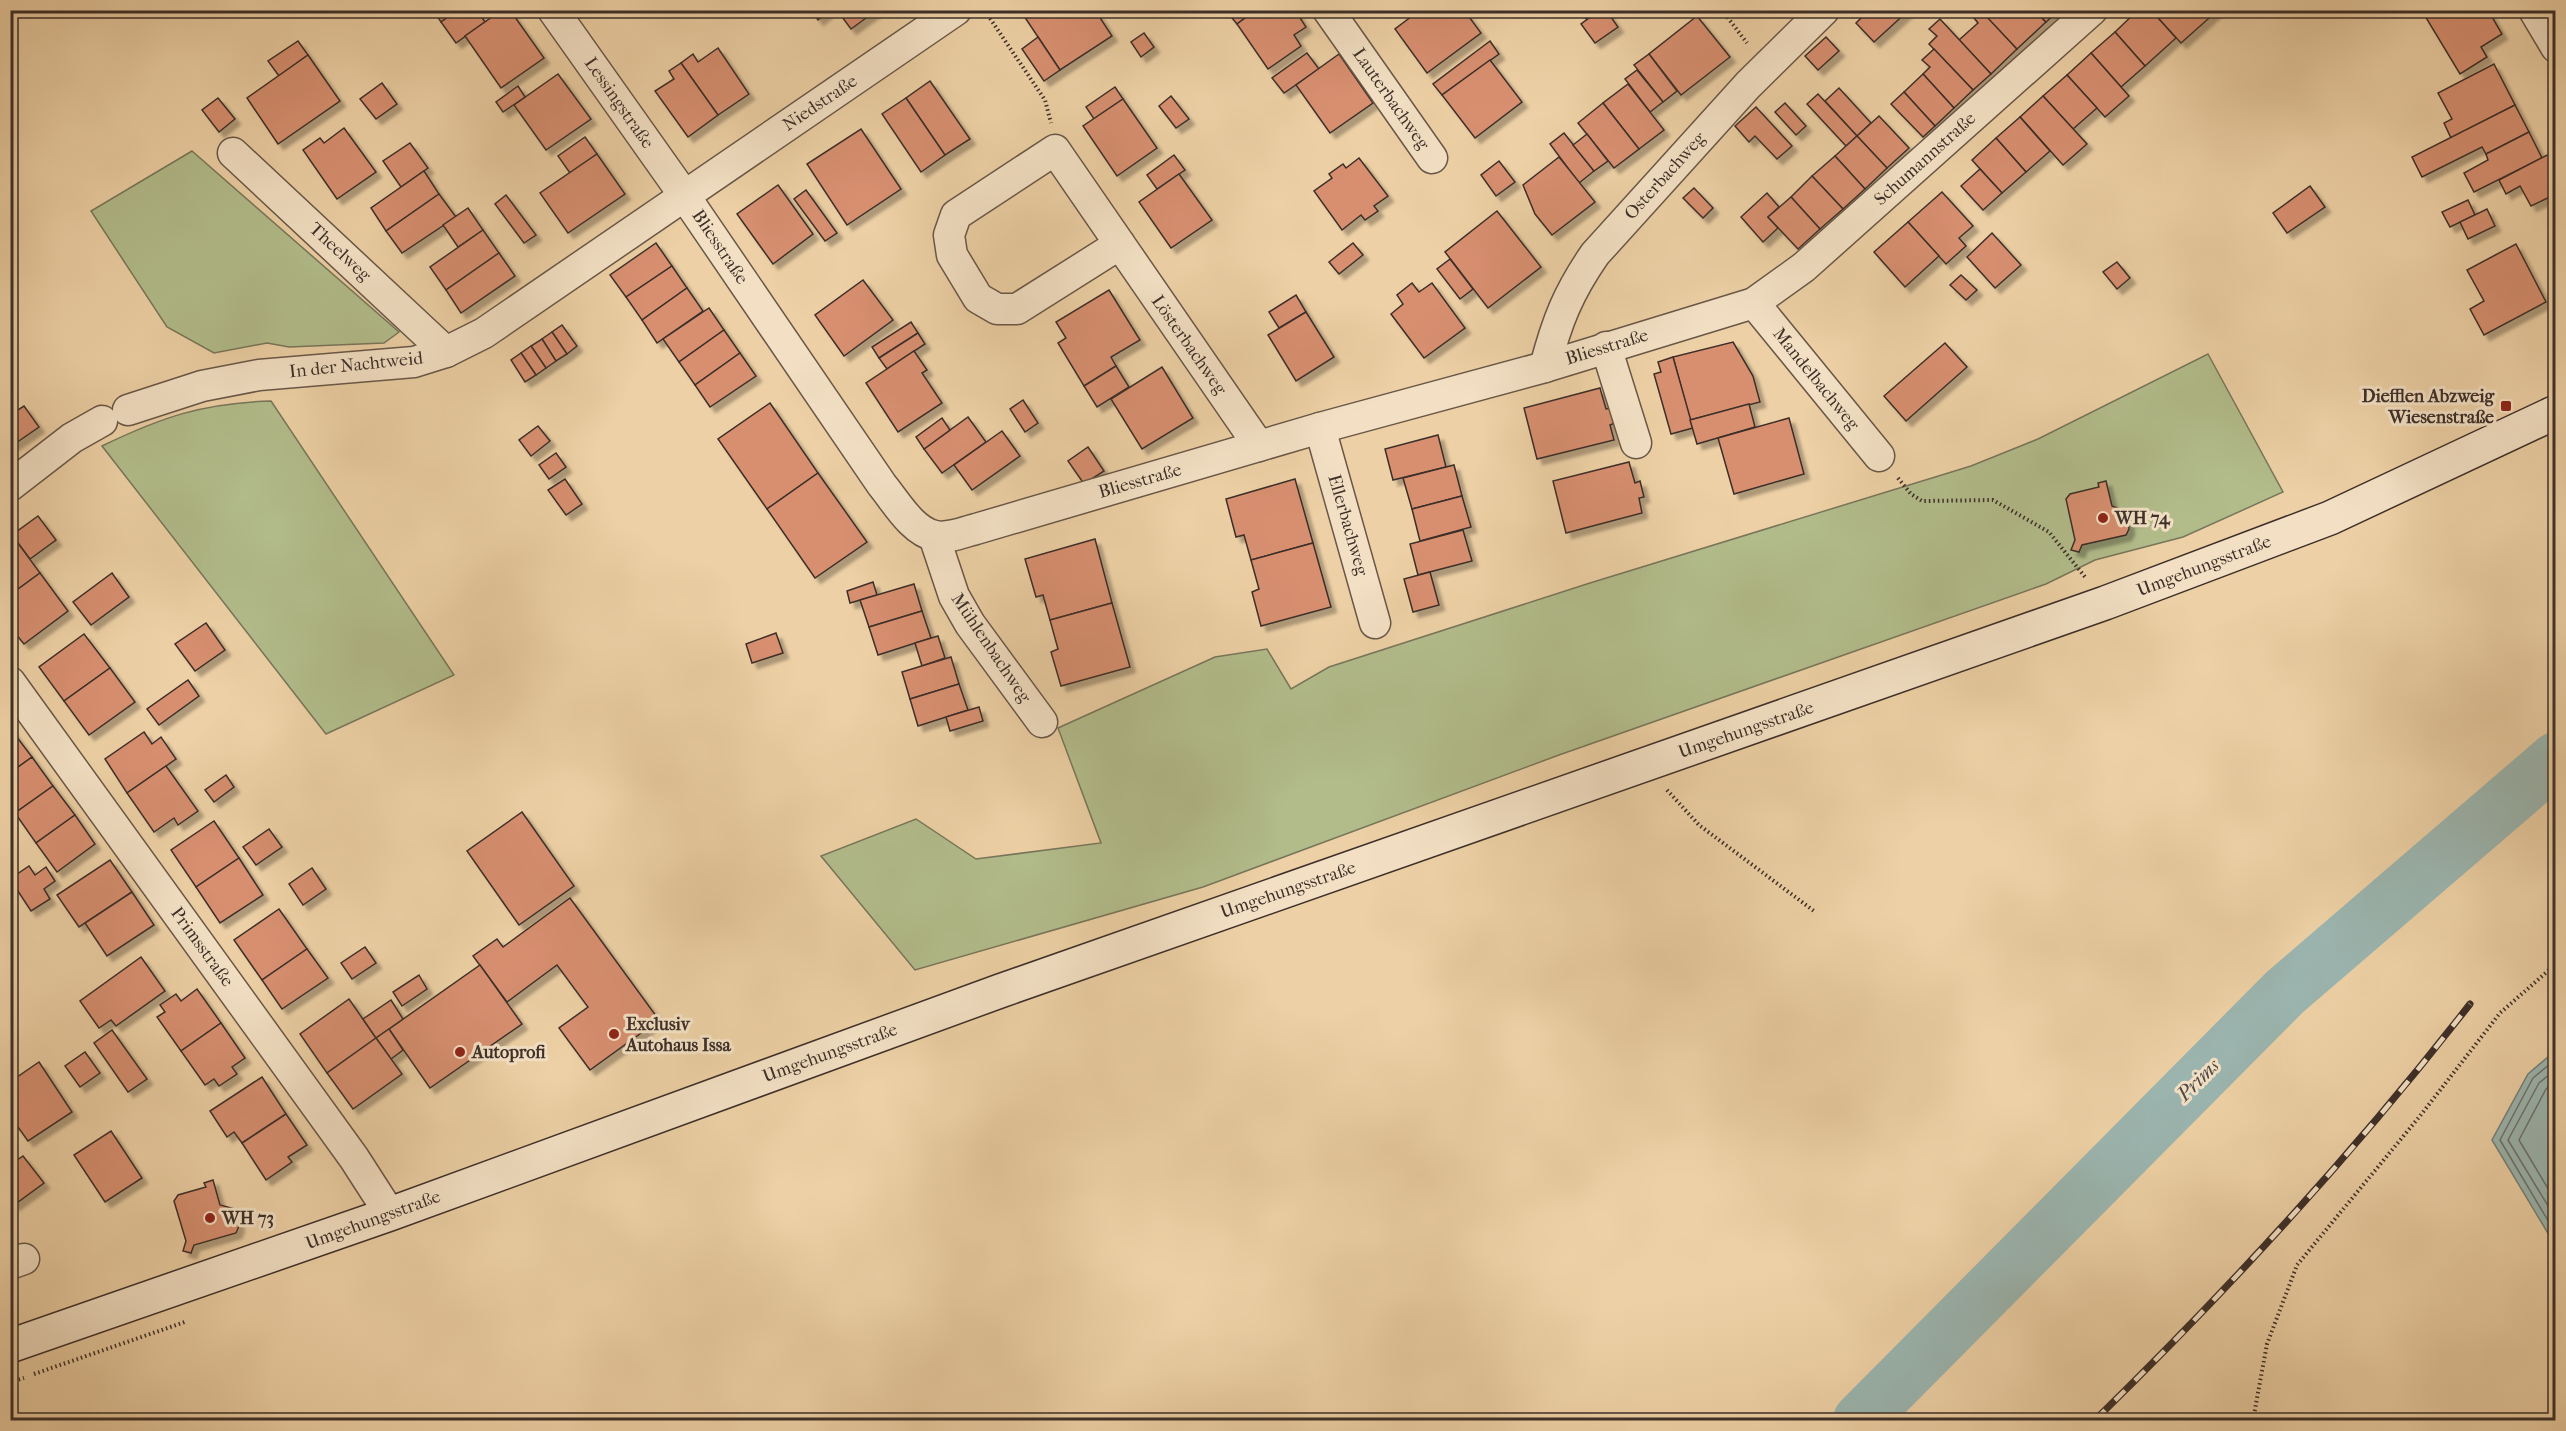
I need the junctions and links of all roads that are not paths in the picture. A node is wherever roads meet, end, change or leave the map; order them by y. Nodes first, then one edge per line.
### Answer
1 (553, 10) edge
2 (956, 10) edge
3 (1328, 10) edge
4 (1824, 10) edge
5 (2092, 10) edge
6 (2534, 10) edge
7 (2556, 47) edge
8 (233, 153) dead end
9 (1432, 158) dead end
10 (684, 195) junction
11 (1120, 244) junction
12 (1754, 303) junction
13 (1606, 346) junction
14 (446, 352) junction
15 (1545, 367) junction
16 (2556, 412) edge
17 (1320, 428) junction
18 (1636, 443) dead end
19 (1259, 446) junction
20 (1879, 456) road end
21 (10, 486) edge
22 (934, 536) junction
23 (1375, 623) dead end
24 (10, 682) edge
25 (1041, 723) dead end
26 (390, 1214) junction
27 (10, 1346) edge

1 - 10 street, Lessingstraße
2 - 10 street, Niedstraße
3 - 9 street, Lauterbachweg
4 - 15 street, Osterbachweg
5 - 12 street, Schumannstraße
6 - 7 street
8 - 14 street, Theelweg
10 - 14 street, In der Nachtweid
10 - 22 street, Bliesstraße
11 - 11 street, Lösterbachweg
11 - 19 street, Lösterbachweg
12 - 13 street, Bliesstraße
12 - 20 street, Mandelbachweg
13 - 15 street, Bliesstraße
13 - 18 street
14 - 21 street, In der Nachtweid
15 - 17 street, Bliesstraße
16 - 26 main road, Umgehungsstraße
17 - 19 street, Bliesstraße
17 - 23 street, Ellerbachweg
19 - 22 street, Bliesstraße
22 - 25 street, Mühlenbachweg
24 - 26 street, Primsstraße
26 - 27 main road, Umgehungsstraße

